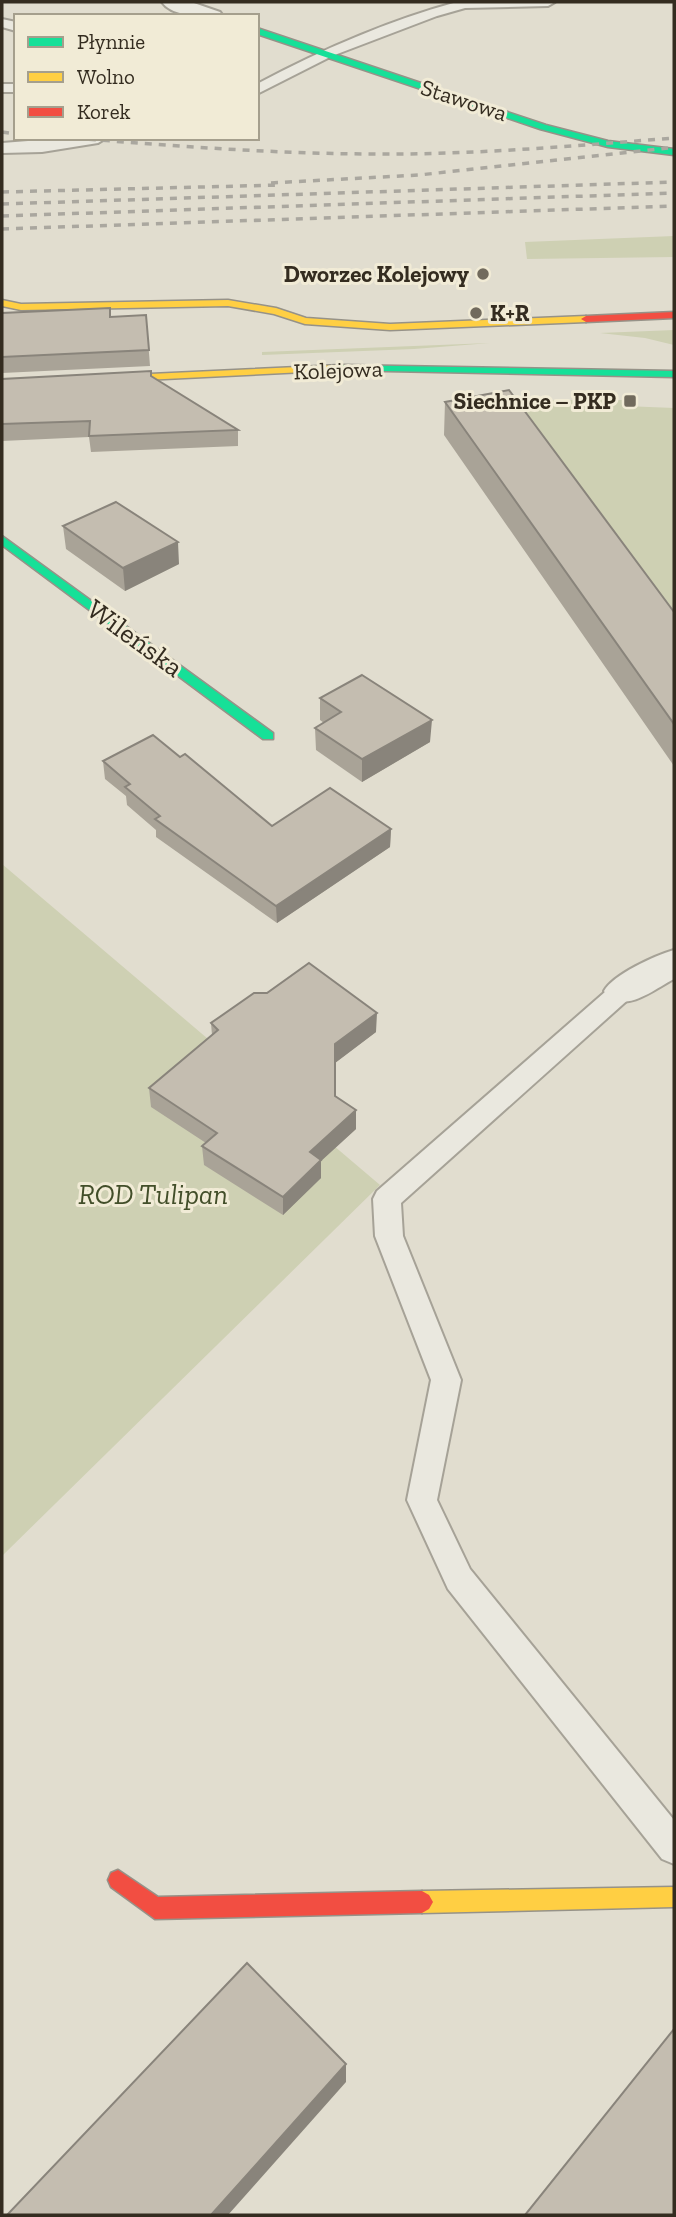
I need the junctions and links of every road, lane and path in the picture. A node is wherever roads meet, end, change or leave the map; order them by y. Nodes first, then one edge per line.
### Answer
1 (172, 2) edge
2 (548, 2) edge
3 (430, 7) edge
4 (207, 14) edge
5 (259, 32) edge
6 (327, 52) junction
7 (259, 89) edge
8 (86, 140) edge
9 (2, 148) edge
10 (674, 152) edge
11 (2, 303) edge
12 (674, 315) edge
13 (674, 374) edge
14 (2, 384) edge
15 (2, 540) edge
16 (268, 736) dead end
17 (674, 963) edge
18 (622, 991) joint
19 (674, 1847) edge
20 (118, 1880) dead end
21 (674, 1897) edge

1 - 4 street
2 - 3 lane
3 - 6 lane
5 - 6 street, Stawowa
6 - 7 lane
6 - 10 street, Stawowa
8 - 9 lane
11 - 12 street
13 - 14 street, Kolejowa
15 - 16 street, Wileńska
17 - 18 street
18 - 19 lane
20 - 21 street

